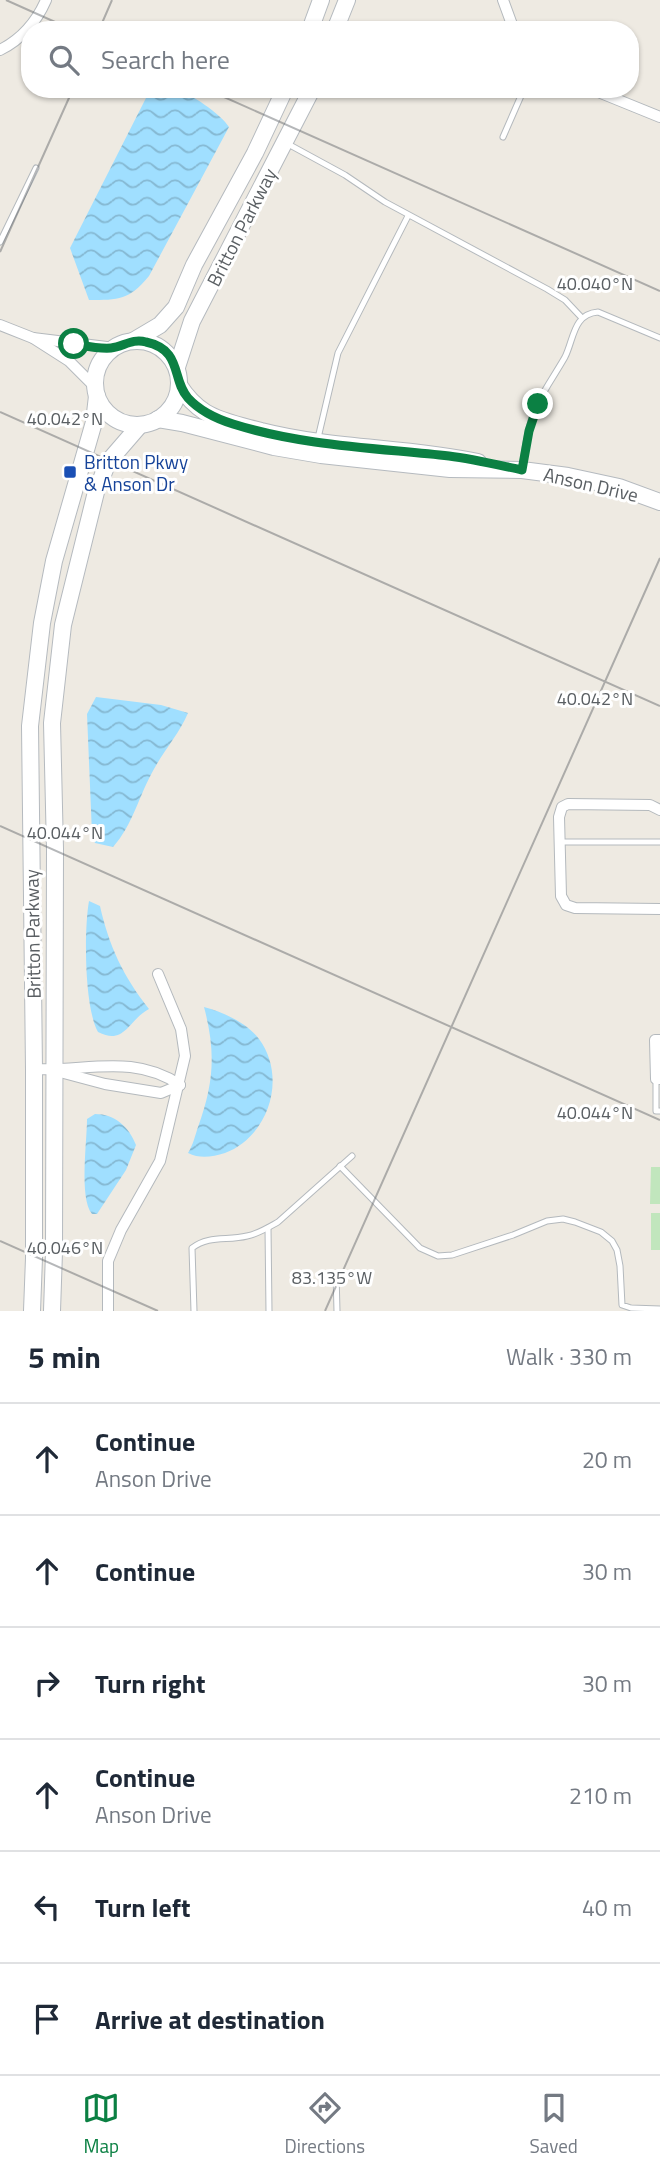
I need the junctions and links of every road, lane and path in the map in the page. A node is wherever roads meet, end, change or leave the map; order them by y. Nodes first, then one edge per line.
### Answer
1 (46, 0) edge
2 (321, 0) edge
3 (347, 0) edge
4 (503, 0) edge
5 (35, 21) edge
6 (313, 21) edge
7 (339, 21) edge
8 (511, 21) edge
9 (21, 36) edge
10 (0, 50) edge
11 (281, 98) edge
12 (307, 98) edge
13 (520, 98) edge
14 (613, 98) edge
15 (660, 117) edge
16 (503, 137) dead end
17 (285, 142) junction
18 (36, 168) dead end
19 (408, 215) junction
20 (0, 242) edge
21 (582, 318) junction
22 (0, 325) edge
23 (33, 338) junction
24 (660, 338) edge
25 (133, 341) junction
26 (114, 348) junction
27 (177, 367) junction
28 (179, 385) junction
29 (96, 391) junction
30 (159, 419) junction
31 (141, 425) junction
32 (318, 442) junction
33 (522, 470) junction
34 (660, 502) edge
35 (660, 810) edge
36 (560, 842) junction
37 (660, 842) edge
38 (660, 909) edge
39 (158, 974) dead end
40 (660, 1040) edge
41 (34, 1069) junction
42 (54, 1070) junction
43 (658, 1079) edge
44 (180, 1085) junction
45 (660, 1111) edge
46 (352, 1156) dead end
47 (340, 1166) junction
48 (268, 1228) junction
49 (337, 1273) dead end
50 (622, 1308) edge
51 (660, 1309) edge
52 (32, 1311) edge
53 (52, 1311) edge
54 (108, 1311) edge
55 (194, 1311) edge
56 (269, 1311) edge
57 (337, 1311) edge

1 - 5 street
2 - 6 main road
3 - 7 main road
4 - 8 street
9 - 10 street
11 - 25 main road, Britton Parkway
12 - 17 main road, Britton Parkway
13 - 16 lane
14 - 15 street
17 - 19 lane
17 - 27 main road, Britton Parkway
18 - 20 lane
19 - 21 lane
19 - 32 lane
21 - 24 lane
21 - 33 lane
22 - 23 street
23 - 26 street
23 - 29 street
25 - 26 main road
25 - 27 main road
26 - 29 main road
27 - 28 main road
28 - 30 main road
28 - 32 main road, Anson Drive
29 - 31 main road
29 - 41 main road, Britton Parkway
30 - 31 main road
30 - 33 main road, Anson Drive
31 - 42 main road, Britton Parkway
32 - 33 main road, Anson Drive
33 - 34 main road, Anson Drive
35 - 36 street
36 - 37 lane
36 - 38 street
39 - 44 street
40 - 43 street
41 - 42 street
41 - 52 main road, Britton Parkway
42 - 44 street
42 - 44 street
42 - 53 main road, Britton Parkway
43 - 45 lane
44 - 54 street
46 - 47 lane
47 - 48 lane
47 - 50 lane
48 - 55 lane
48 - 56 lane
49 - 57 lane
50 - 51 lane

